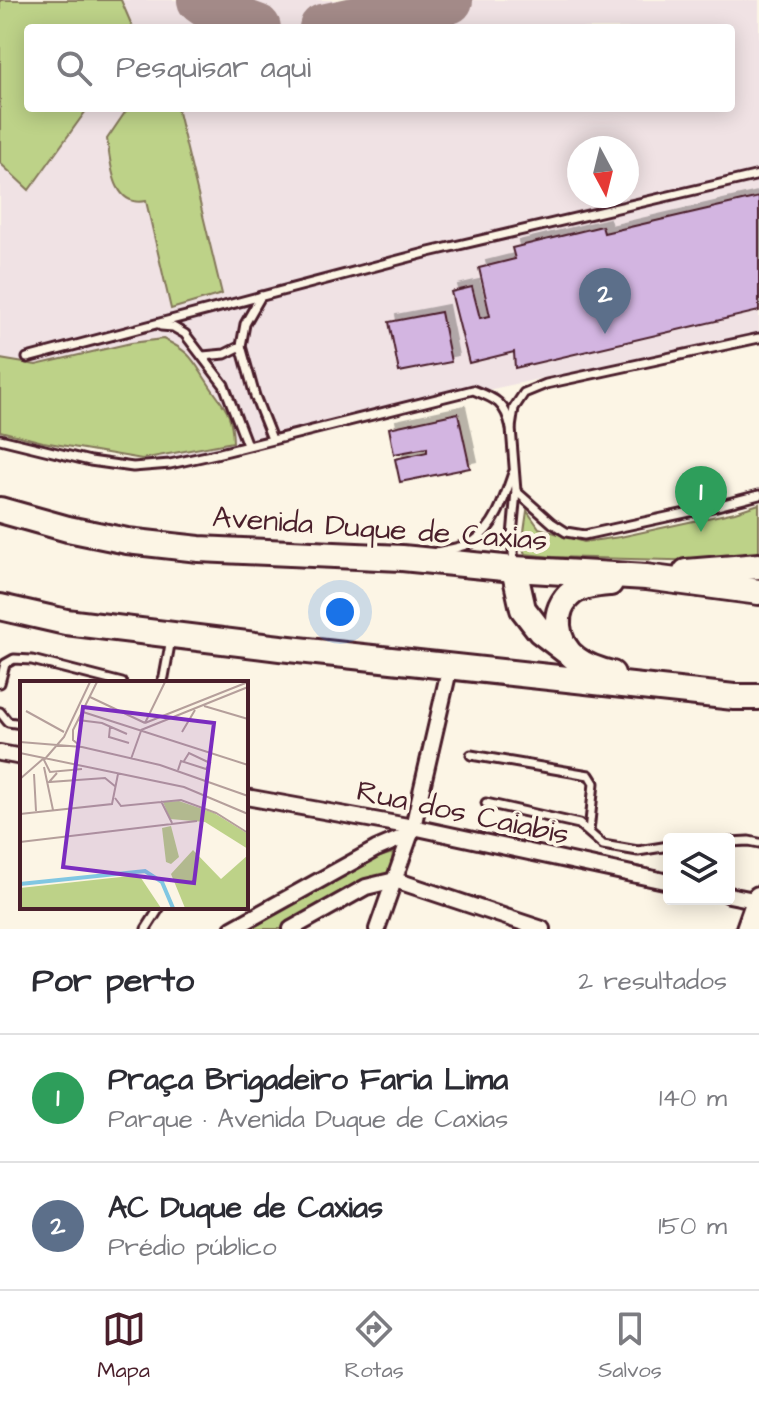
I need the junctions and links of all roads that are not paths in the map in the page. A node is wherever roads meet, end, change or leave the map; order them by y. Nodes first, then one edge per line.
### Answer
1 (759, 175) edge
2 (261, 296) junction
3 (155, 325) junction
4 (759, 338) edge
5 (241, 346) junction
6 (203, 356) junction
7 (27, 358) dead end
8 (511, 428) junction
9 (0, 439) edge
10 (272, 439) junction
11 (247, 445) junction
12 (513, 470) junction
13 (516, 491) junction
14 (759, 495) edge
15 (0, 510) edge
16 (402, 558) junction
17 (759, 566) edge
18 (514, 569) junction
19 (646, 577) junction
20 (759, 592) edge
21 (0, 607) edge
22 (172, 635) junction
23 (575, 659) junction
24 (450, 666) junction
25 (114, 681) edge
26 (162, 681) edge
27 (0, 683) edge
28 (663, 688) junction
29 (734, 697) junction
30 (759, 697) edge
31 (759, 707) edge
32 (0, 712) edge
33 (20, 724) edge
34 (0, 753) edge
35 (471, 755) dead end
36 (20, 757) edge
37 (248, 797) edge
38 (486, 803) dead end
39 (412, 830) junction
40 (589, 832) junction
41 (735, 842) edge
42 (759, 843) edge
43 (663, 847) edge
44 (395, 880) junction
45 (663, 881) edge
46 (735, 896) edge
47 (759, 900) edge
48 (159, 909) edge
49 (146, 929) edge
50 (232, 929) edge
51 (291, 929) edge
52 (377, 929) edge
53 (542, 929) edge
54 (748, 929) edge

1 - 2 lane
2 - 3 lane
2 - 5 lane
3 - 6 lane
3 - 7 lane
4 - 8 lane
5 - 6 lane
5 - 10 lane
6 - 11 lane
8 - 10 lane
8 - 12 lane
9 - 11 lane
10 - 11 lane
12 - 13 lane
12 - 16 lane
13 - 14 lane
13 - 18 lane
15 - 16 main road, Avenida Duque de Caxias
16 - 18 main road, Avenida Duque de Caxias
17 - 19 main road
18 - 19 main road, Avenida Duque de Caxias
18 - 23 main road
19 - 20 main road, Avenida Duque de Caxias
19 - 23 main road
21 - 22 main road
22 - 24 main road
22 - 26 lane
23 - 28 main road
24 - 28 main road
24 - 39 street
25 - 27 lane
28 - 29 main road
29 - 30 main road
29 - 31 main road
32 - 33 lane
34 - 36 street
35 - 40 lane
37 - 39 street, Rua dos Caiabis
38 - 40 lane
39 - 44 street
39 - 45 street, Rua dos Caiabis
39 - 50 street
40 - 43 lane
41 - 42 lane
44 - 51 street
44 - 52 street
44 - 53 street
46 - 47 street
47 - 54 main road
48 - 49 lane

